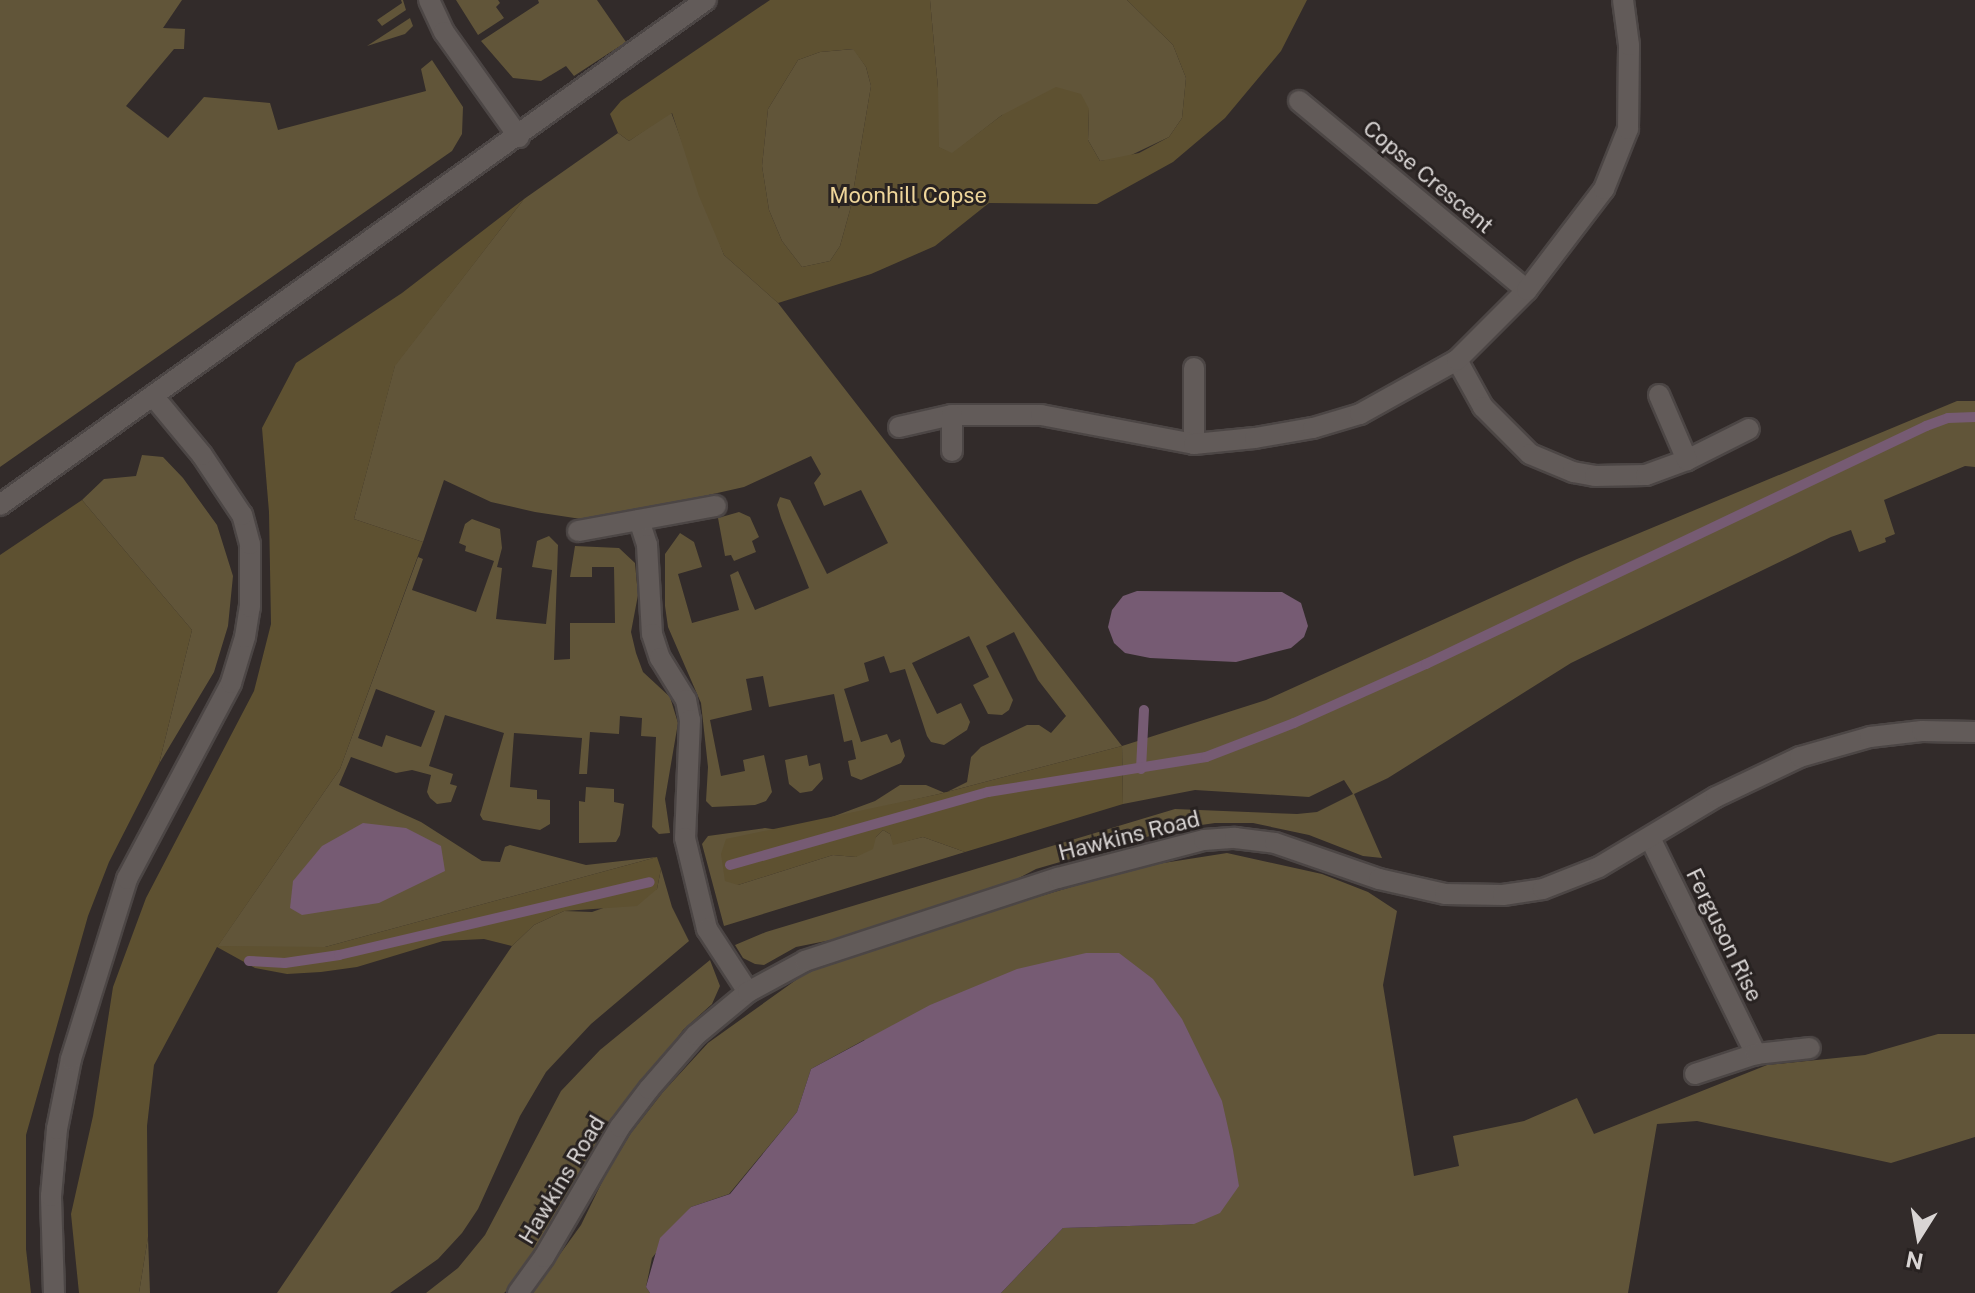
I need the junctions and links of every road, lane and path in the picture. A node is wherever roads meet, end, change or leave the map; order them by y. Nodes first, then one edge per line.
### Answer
1 (429, 0) edge
2 (706, 0) edge
3 (1623, 0) edge
4 (1299, 101) dead end
5 (519, 137) junction
6 (1527, 290) junction
7 (1457, 360) junction
8 (1194, 368) dead end
9 (1659, 395) dead end
10 (153, 396) junction
11 (952, 415) junction
12 (899, 427) dead end
13 (1749, 429) dead end
14 (1194, 444) junction
15 (952, 451) dead end
16 (1687, 460) junction
17 (0, 505) edge
18 (716, 506) dead end
19 (639, 520) junction
20 (578, 531) dead end
21 (1975, 732) edge
22 (1650, 838) junction
23 (748, 992) junction
24 (1810, 1048) dead end
25 (1756, 1054) junction
26 (1695, 1074) dead end
27 (54, 1293) edge
28 (518, 1293) edge

1 - 5 street
2 - 5 street
3 - 6 street
4 - 6 street, Copse Crescent
5 - 10 street
6 - 7 street
7 - 14 street
7 - 16 street
8 - 14 street
9 - 16 street
10 - 17 street
10 - 27 street
11 - 12 street
11 - 14 street
11 - 15 street
13 - 16 street
18 - 19 street
19 - 20 street
19 - 23 street
21 - 22 street, Hawkins Road
22 - 23 street, Hawkins Road
22 - 25 street, Ferguson Rise
23 - 28 street, Hawkins Road
24 - 25 street
25 - 26 street

